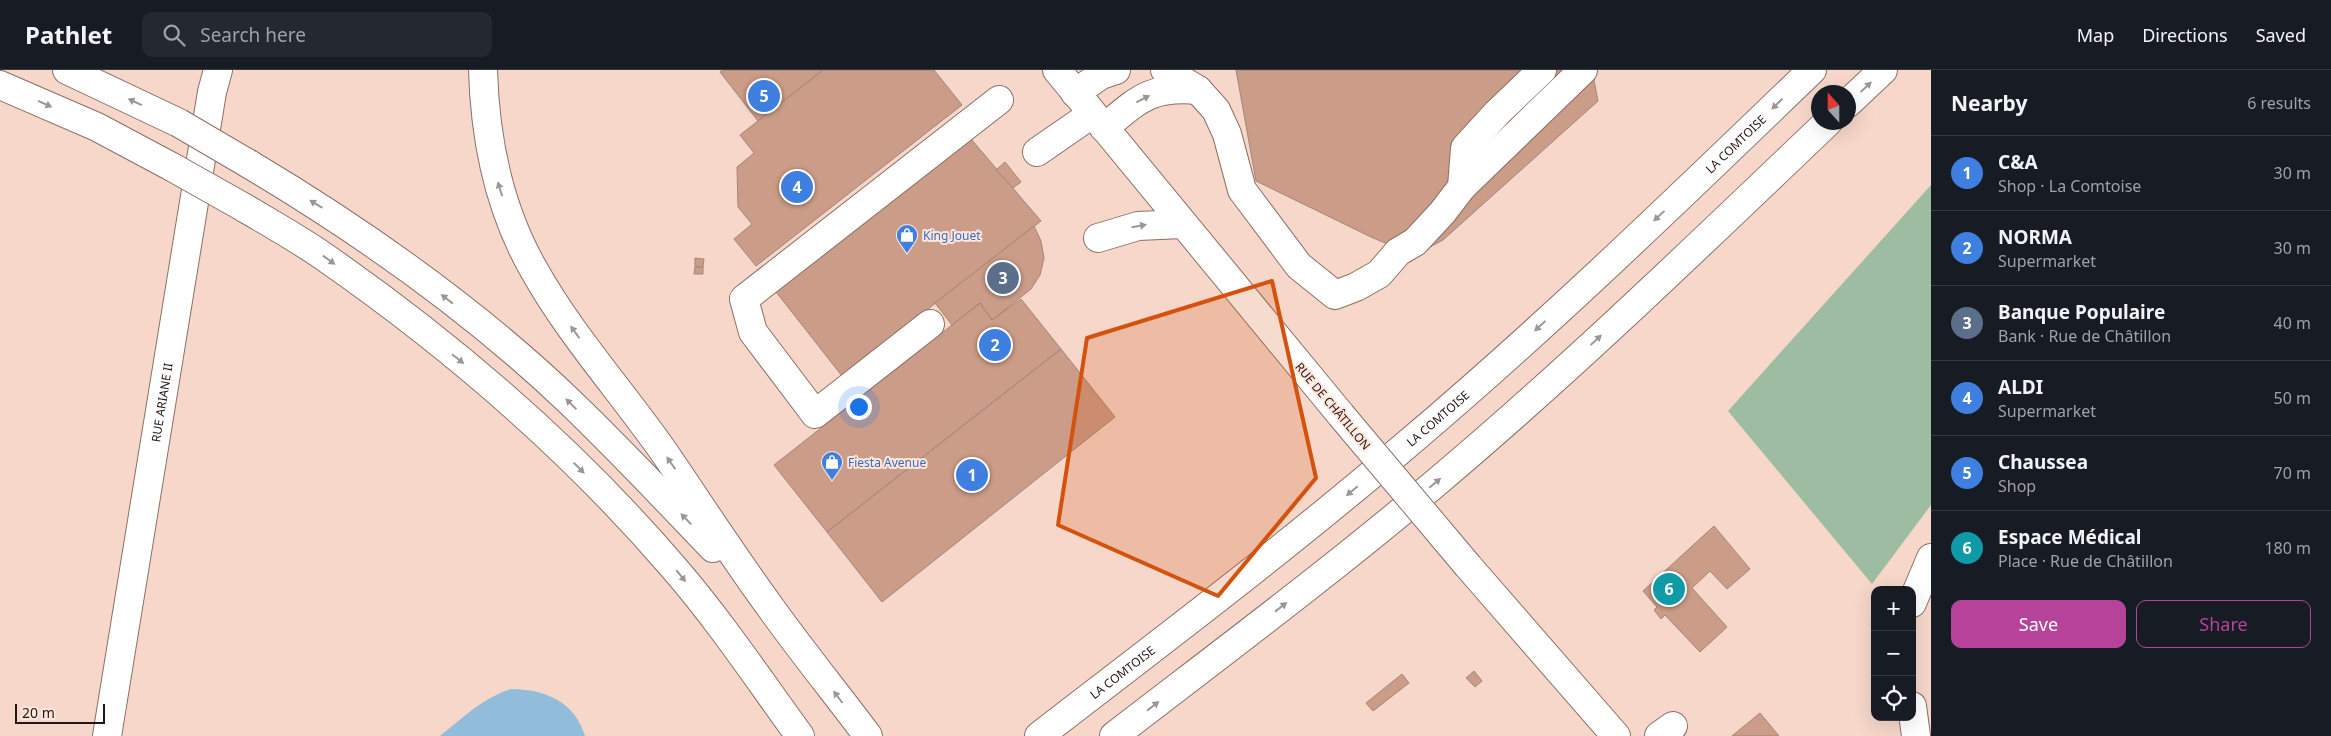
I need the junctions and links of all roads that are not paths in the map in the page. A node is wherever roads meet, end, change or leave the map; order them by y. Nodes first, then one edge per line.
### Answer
1 (67, 70) edge
2 (218, 70) edge
3 (483, 70) edge
4 (1057, 70) edge
5 (1116, 70) edge
6 (1165, 70) edge
7 (1542, 70) edge
8 (1583, 70) edge
9 (1812, 70) edge
10 (1883, 70) edge
11 (0, 85) edge
12 (1198, 90) junction
13 (1075, 93) junction
14 (1856, 96) edge
15 (999, 100) dead end
16 (1098, 121) junction
17 (1819, 130) edge
18 (1037, 152) dead end
19 (1462, 187) junction
20 (1182, 224) junction
21 (1098, 238) dead end
22 (930, 324) dead end
23 (1931, 558) edge
24 (1916, 594) edge
25 (768, 604) junction
26 (1914, 721) edge
27 (107, 736) edge
28 (800, 736) edge
29 (868, 736) edge
30 (1039, 736) edge
31 (1114, 736) edge
32 (1616, 736) edge
33 (1916, 736) edge

25 -> 1 main road, bridge
2 - 27 main road, RUE ARIANE II
25 -> 3 main road
4 - 13 main road, RUE DE CHÂTILLON
5 - 13 main road
6 - 12 main road
7 - 19 main road
8 - 19 main road
9 -> 30 main road, LA COMTOISE
14 -> 10 main road
11 -> 28 main road, bridge
16 -> 12 main road
12 - 19 main road
13 - 16 main road, RUE DE CHÂTILLON
15 - 22 main road
16 - 18 main road
16 - 20 main road, RUE DE CHÂTILLON
31 -> 17 main road
21 -> 20 main road
20 - 32 main road, RUE DE CHÂTILLON, bridge
23 - 24 main road
29 -> 25 main road
26 - 33 main road

